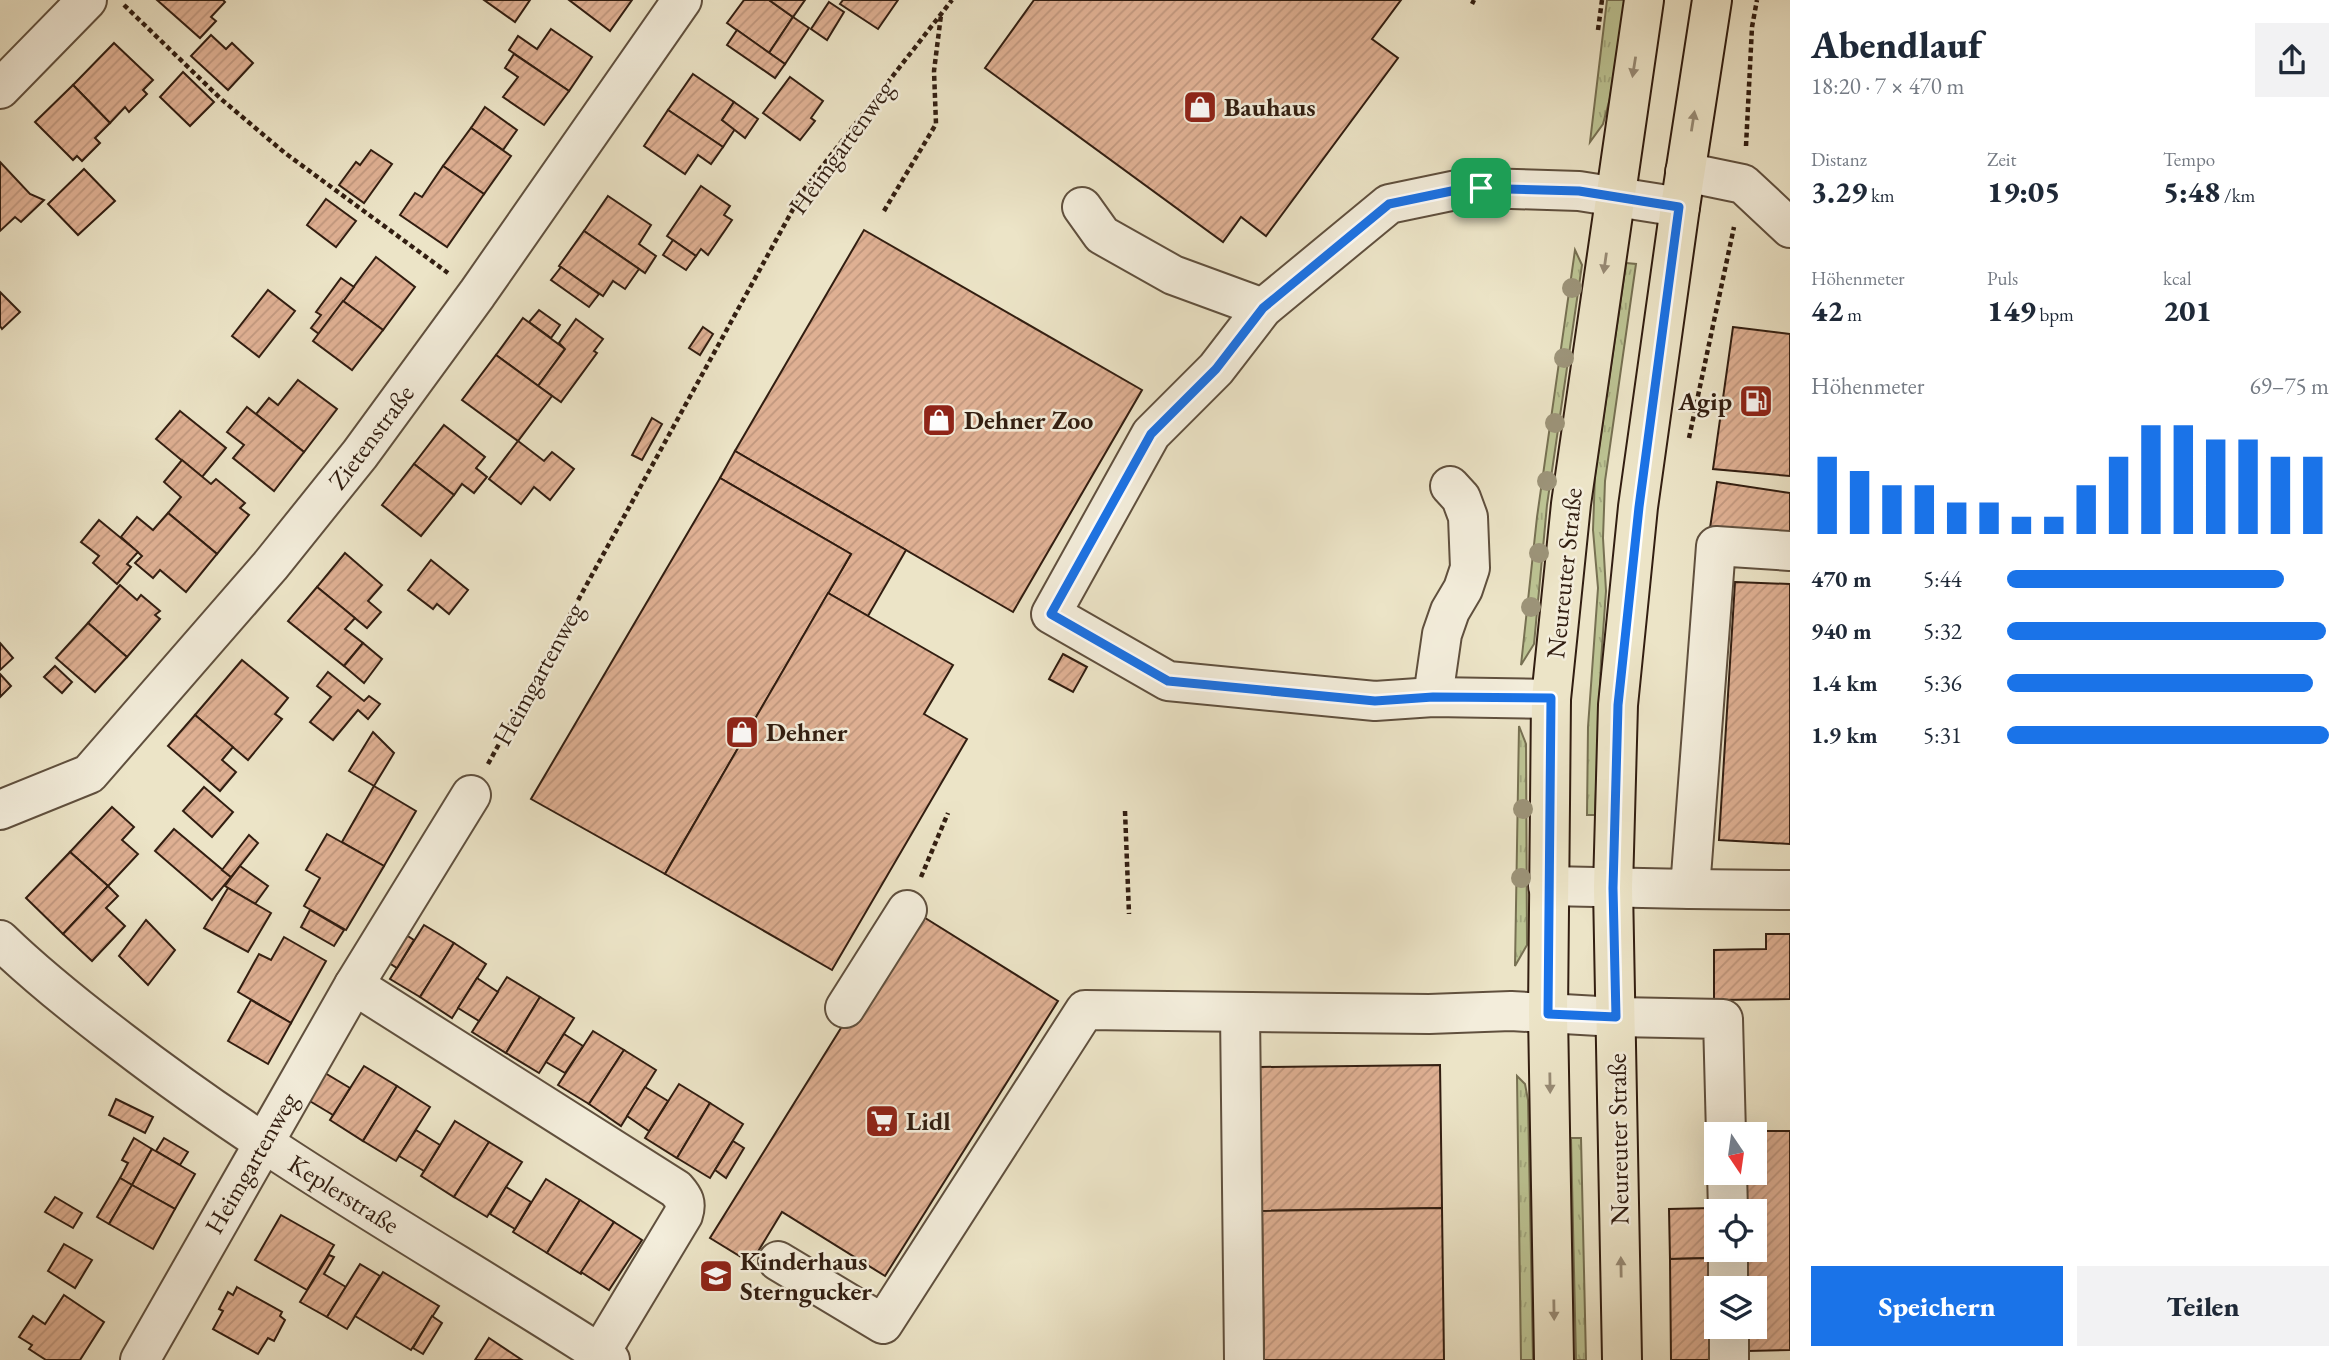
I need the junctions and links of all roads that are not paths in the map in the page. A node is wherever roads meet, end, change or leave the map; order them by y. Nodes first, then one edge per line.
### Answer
1 (87, 0) edge
2 (682, 0) edge
3 (1644, 0) edge
4 (1712, 0) edge
5 (0, 89) edge
6 (1682, 189) junction
7 (1615, 196) junction
8 (1082, 207) dead end
9 (1790, 228) edge
10 (1263, 308) junction
11 (1450, 486) dead end
12 (1790, 551) edge
13 (1433, 697) junction
14 (1551, 698) junction
15 (471, 795) road end
16 (0, 810) edge
17 (1548, 886) junction
18 (1613, 888) junction
19 (1690, 889) junction
20 (1790, 890) edge
21 (907, 910) road end
22 (0, 940) edge
23 (354, 985) junction
24 (845, 1008) dead end
25 (1240, 1013) junction
26 (1548, 1014) junction
27 (1616, 1017) junction
28 (1726, 1122) edge
29 (262, 1143) junction
30 (778, 1261) dead end
31 (1728, 1339) edge
32 (605, 1357) edge
33 (140, 1360) edge
34 (1244, 1360) edge
35 (1555, 1360) edge
36 (1622, 1360) edge
37 (1729, 1360) edge

1 - 5 street
2 - 16 street, Zietenstraße
3 -> 7 main road, Neureuter Straße
6 -> 4 main road, Neureuter Straße
6 - 7 street
6 - 9 street
6 - 18 main road, Neureuter Straße
7 - 10 street
7 -> 14 main road, Neureuter Straße
8 - 10 street
10 - 13 street
11 - 13 street
12 - 19 street
13 - 14 street
14 - 17 main road, Neureuter Straße
15 - 23 street, Heimgartenweg
17 - 18 street
17 - 26 main road, Neureuter Straße
18 - 19 street
18 - 27 main road, Neureuter Straße
19 - 20 street
21 - 24 street
22 - 29 street, Keplerstraße
23 - 29 street, Heimgartenweg
23 - 32 street, Keplerstraße
25 - 26 street
25 - 30 street
25 - 34 street
26 - 27 street
26 -> 35 main road, Neureuter Straße
27 - 28 street
36 -> 27 main road, Neureuter Straße
29 - 32 street, Keplerstraße
29 - 33 street, Heimgartenweg
31 - 37 street

